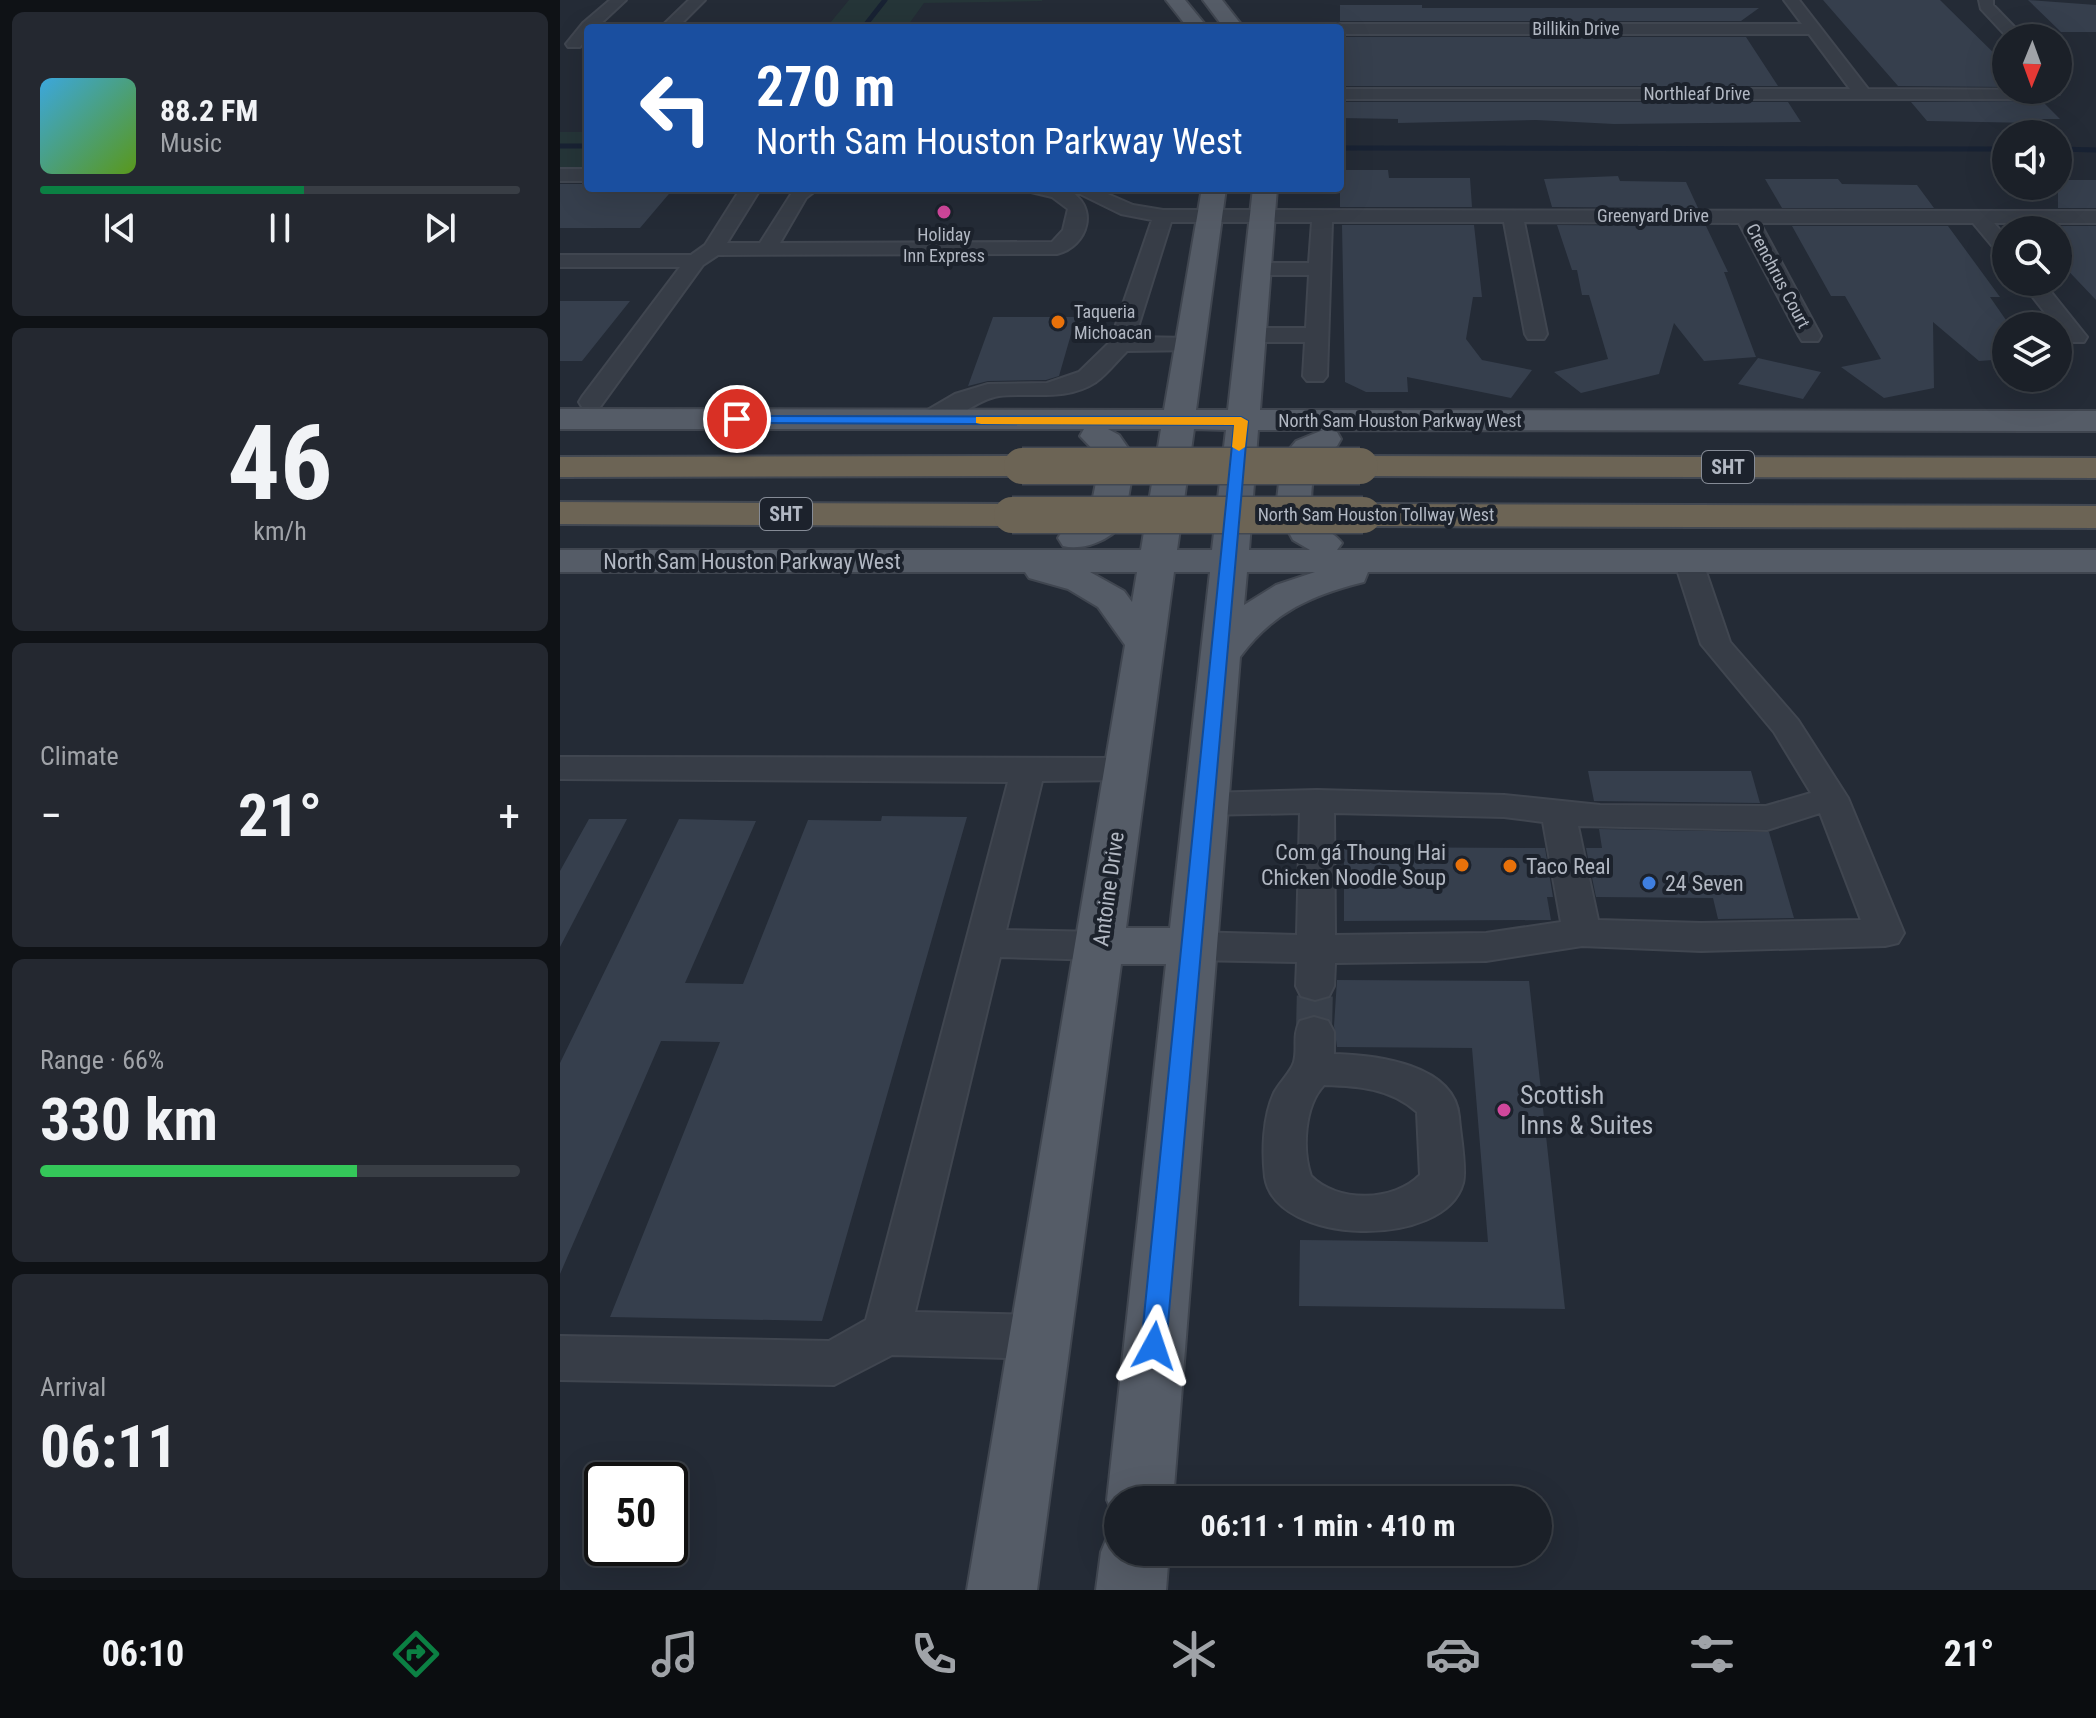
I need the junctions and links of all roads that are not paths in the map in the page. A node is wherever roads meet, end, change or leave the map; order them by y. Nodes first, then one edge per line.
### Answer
1 (619, 0) edge
2 (698, 0) edge
3 (1175, 0) edge
4 (1212, 0) edge
5 (1791, 0) edge
6 (1986, 0) edge
7 (591, 24) edge
8 (672, 24) edge
9 (1195, 24) edge
10 (1231, 24) edge
11 (2003, 24) edge
12 (584, 28) edge
13 (1344, 29) edge
14 (1811, 29) junction
15 (574, 44) dead end
16 (1344, 94) edge
17 (1863, 94) junction
18 (1992, 94) edge
19 (560, 175) edge
20 (584, 175) edge
21 (748, 192) edge
22 (802, 192) edge
23 (1055, 192) edge
24 (1087, 192) edge
25 (1213, 192) edge
26 (1265, 192) edge
27 (1163, 216) junction
28 (1209, 216) junction
29 (1262, 216) junction
30 (1322, 216) junction
31 (1513, 216) junction
32 (1746, 216) junction
33 (1979, 217) junction
34 (2096, 217) edge
35 (1992, 233) edge
36 (766, 249) junction
37 (704, 255) junction
38 (560, 261) edge
39 (1256, 269) junction
40 (1320, 269) junction
41 (2043, 296) edge
42 (1536, 334) dead end
43 (1317, 335) junction
44 (1810, 336) dead end
45 (2076, 337) dead end
46 (1121, 344) junction
47 (1188, 353) junction
48 (1262, 370) junction
49 (1315, 376) dead end
50 (997, 389) junction
51 (591, 402) dead end
52 (560, 419) edge
53 (928, 420) junction
54 (1049, 420) junction
55 (1179, 421) junction
56 (1241, 421) junction
57 (1385, 421) junction
58 (2096, 421) edge
59 (560, 467) edge
60 (2096, 468) edge
61 (560, 513) edge
62 (2096, 517) edge
63 (1009, 560) junction
64 (1158, 560) junction
65 (1227, 560) junction
66 (1408, 560) junction
67 (1688, 560) junction
68 (560, 561) edge
69 (2096, 561) edge
70 (1145, 645) junction
71 (1218, 659) junction
72 (560, 768) edge
73 (1127, 769) junction
74 (1028, 771) junction
75 (1831, 798) junction
76 (1317, 801) junction
77 (1204, 804) junction
78 (1558, 812) junction
79 (1582, 933) junction
80 (986, 943) junction
81 (1100, 946) junction
82 (1191, 946) junction
83 (1316, 968) junction
84 (886, 1333) junction
85 (1042, 1337) junction
86 (560, 1358) edge
87 (1141, 1486) edge
88 (1134, 1566) edge
89 (1002, 1590) edge
90 (1131, 1590) edge

1 - 7 street
2 - 8 street
3 - 9 main road
4 - 10 main road
5 - 14 street
6 - 11 street
12 - 15 street
13 - 14 street, Billikin Drive
14 - 17 street
16 - 17 street, Northleaf Drive
17 - 18 street, Northleaf Drive
19 - 20 street
21 - 37 street
22 - 36 street
23 - 36 street
24 - 27 street, Greenyard Drive
25 - 28 main road, Antoine Drive
26 - 29 main road
27 - 28 street, Greenyard Drive
27 - 46 street
28 - 29 street, Greenyard Drive
28 - 47 main road, Antoine Drive
29 - 30 street, Greenyard Drive
29 - 39 main road
30 - 31 street, Greenyard Drive
30 - 40 street
31 - 32 street, Greenyard Drive
31 - 42 street
32 - 33 street, Greenyard Drive
32 - 44 street, Crenchrus Court
33 - 34 street, Greenyard Drive
33 - 35 street
36 - 37 street
37 - 38 street
37 - 51 street
39 - 40 street
39 - 48 main road
40 - 43 street
41 - 45 street
43 - 48 street
43 - 49 street
46 - 47 street
46 - 50 street
47 - 54 main road
47 - 55 main road, Antoine Drive
48 - 56 main road
48 - 57 main road
50 - 53 street
50 - 54 street
52 - 53 main road, North Sam Houston Parkway West
53 - 54 main road, North Sam Houston Parkway West
54 - 55 main road, North Sam Houston Parkway West
54 - 63 main road
55 - 56 main road, North Sam Houston Parkway West
55 - 64 main road, Antoine Drive
56 - 57 main road, North Sam Houston Parkway West
56 - 65 main road
57 - 58 main road, North Sam Houston Parkway West
57 - 66 main road
59 - 60 highway, SHT, bridge
61 - 62 highway, North Sam Houston Tollway West / SHT, bridge
63 - 64 main road, North Sam Houston Parkway West
63 - 68 main road, North Sam Houston Parkway West
63 - 70 main road
64 - 65 main road, North Sam Houston Parkway West
64 - 70 main road, Antoine Drive
65 - 66 main road, North Sam Houston Parkway West
65 - 71 main road
66 - 67 main road, North Sam Houston Parkway West
66 - 71 main road
67 - 69 main road, North Sam Houston Parkway West
67 - 75 street
70 - 73 main road, Antoine Drive
71 - 77 main road
72 - 74 street
73 - 74 street
73 - 81 main road, Antoine Drive
74 - 80 street
75 - 78 street
75 - 79 street
76 - 77 street
76 - 78 street
76 - 83 street
77 - 82 main road
78 - 79 street
79 - 83 street
80 - 81 street
80 - 84 street
81 - 82 main road
81 - 85 main road, Antoine Drive
82 - 83 street
82 - 87 main road
84 - 85 street
84 - 86 street
85 - 89 main road, Antoine Drive
88 - 90 main road

